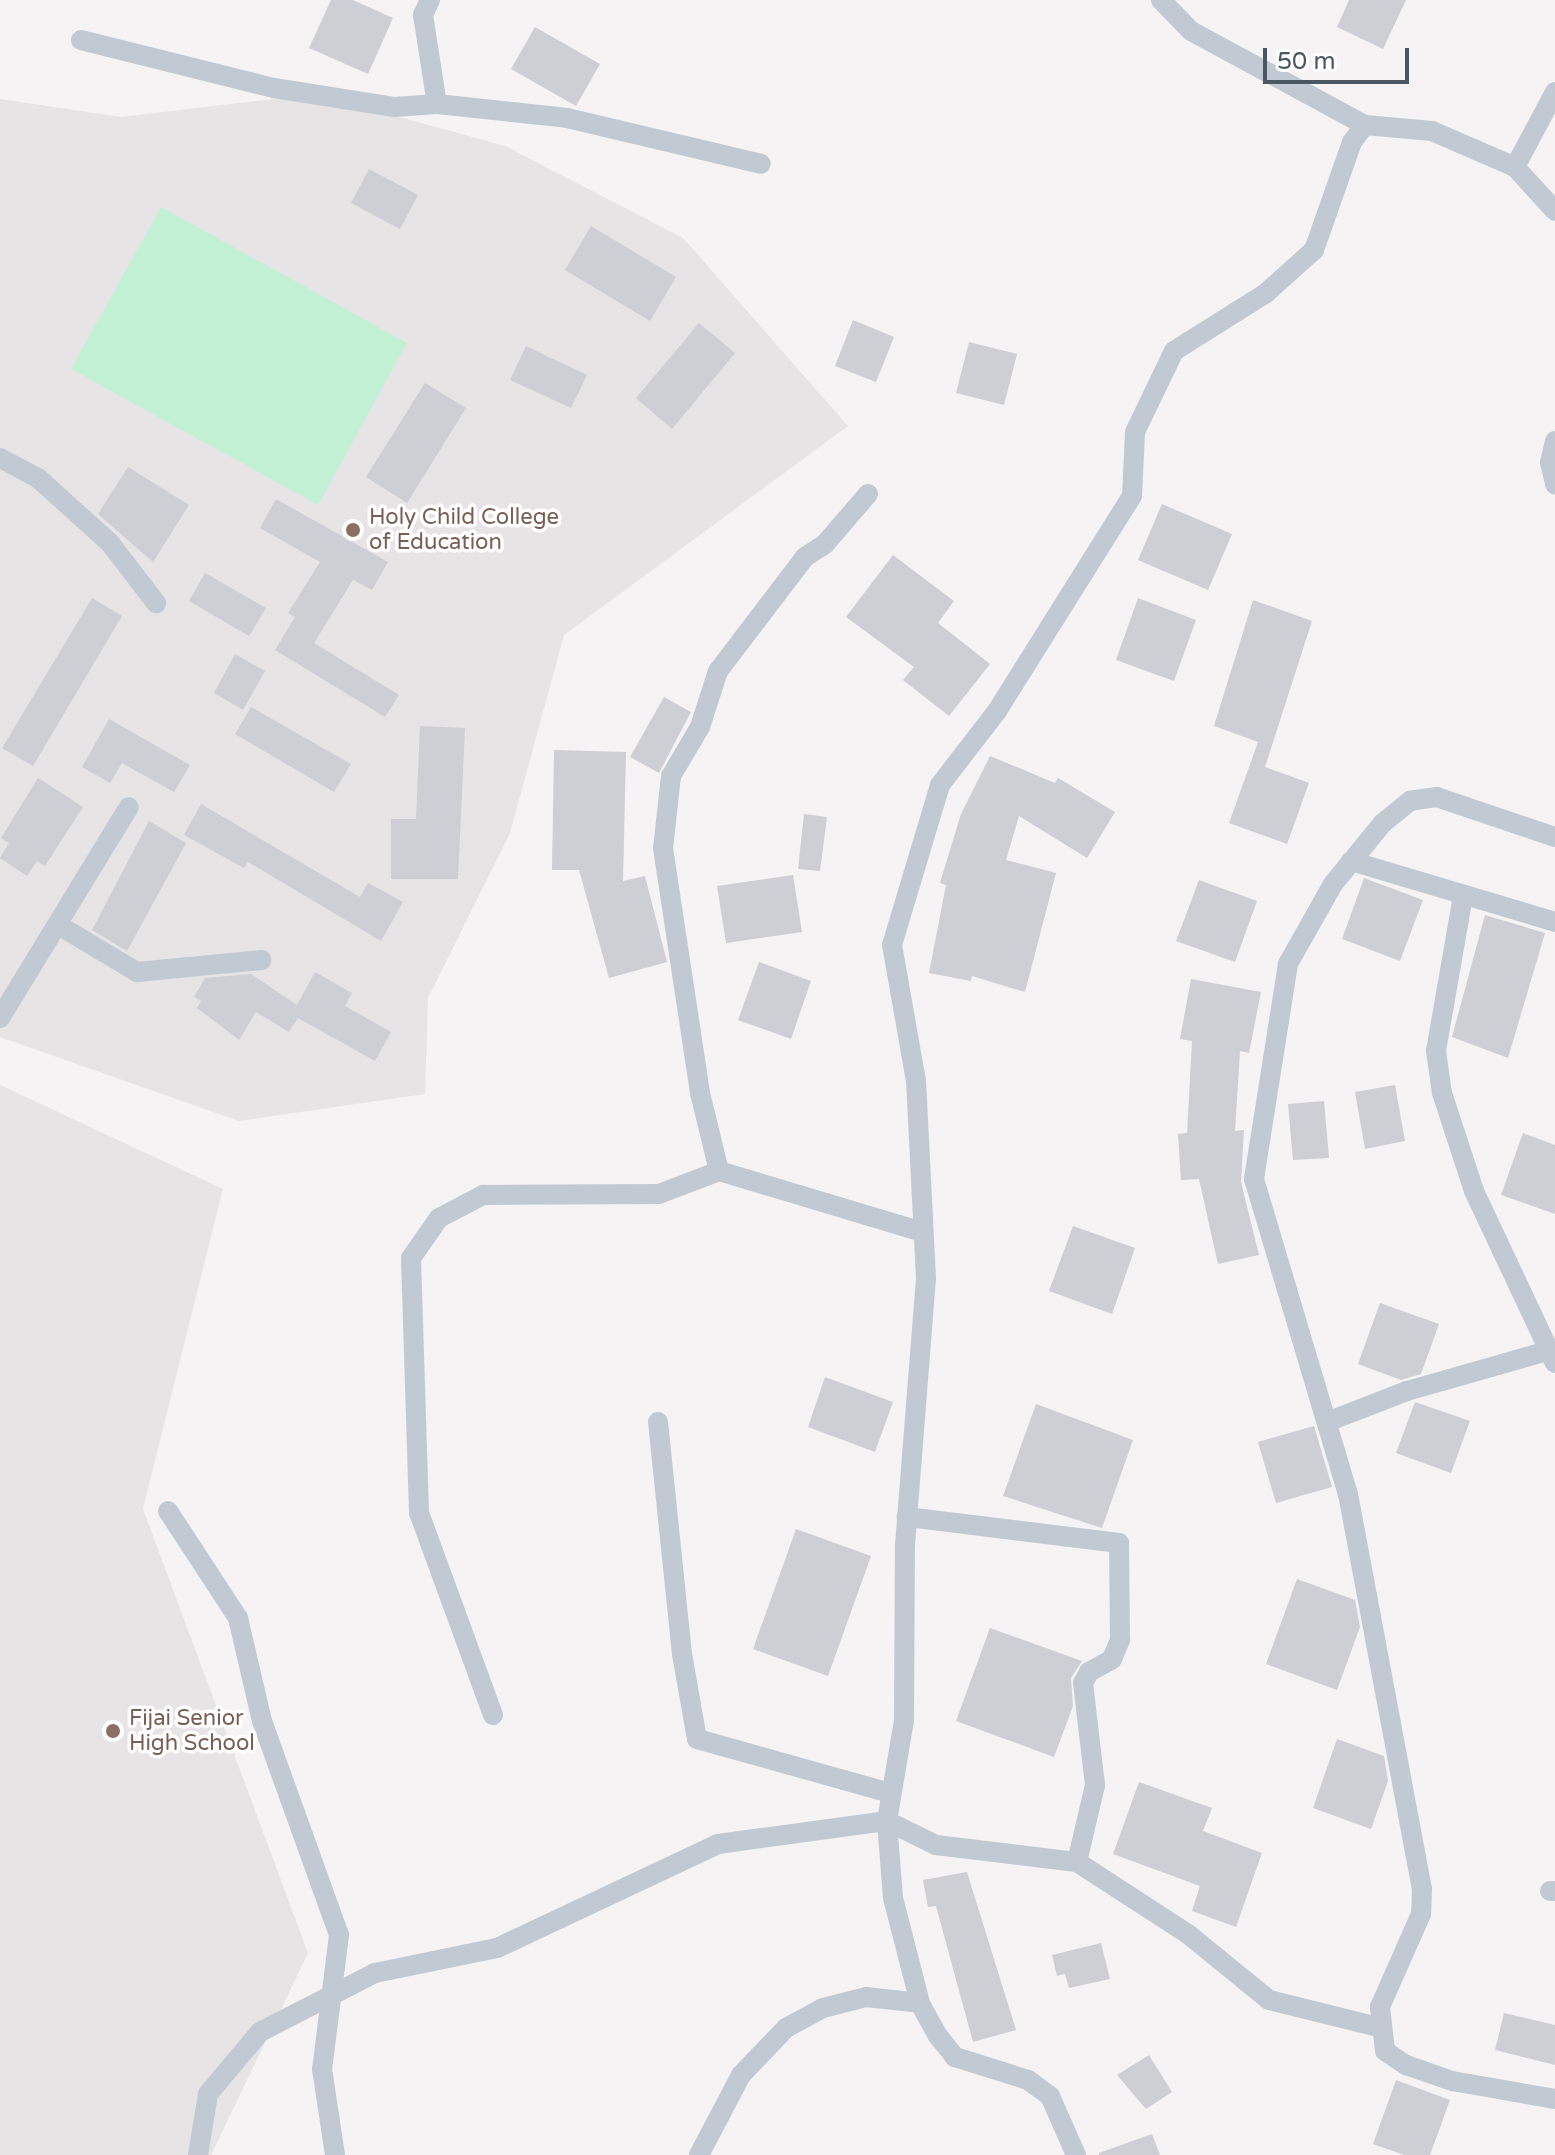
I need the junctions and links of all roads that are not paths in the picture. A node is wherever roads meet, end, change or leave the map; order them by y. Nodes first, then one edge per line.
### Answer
1 (430, 0) edge
2 (1161, 0) edge
3 (81, 40) dead end
4 (1555, 92) edge
5 (437, 104) junction
6 (1365, 125) junction
7 (761, 164) dead end
8 (1515, 167) junction
9 (1555, 211) edge
10 (1555, 441) edge
11 (0, 458) edge
12 (1555, 484) edge
13 (868, 494) dead end
14 (156, 603) dead end
15 (129, 807) dead end
16 (1555, 837) edge
17 (1351, 861) junction
18 (1463, 896) junction
19 (1555, 922) edge
20 (60, 926) junction
21 (261, 960) dead end
22 (0, 1018) edge
23 (719, 1171) junction
24 (922, 1232) junction
25 (1549, 1344) edge
26 (658, 1422) dead end
27 (1327, 1422) junction
28 (168, 1511) dead end
29 (907, 1517) junction
30 (493, 1715) dead end
31 (891, 1793) junction
32 (887, 1821) junction
33 (1077, 1862) junction
34 (330, 1996) junction
35 (920, 2003) junction
36 (1378, 2027) junction
37 (1555, 2099) edge
38 (198, 2155) edge
39 (335, 2155) edge
40 (699, 2155) edge
41 (1076, 2155) edge

1 - 5 street
2 - 6 street
3 - 5 street
4 - 8 street
5 - 7 street
6 - 8 street
6 - 24 street
8 - 9 street
10 - 12 street
11 - 14 street
13 - 23 street
15 - 20 street
16 - 17 street
17 - 18 street
17 - 27 street
18 - 19 street
18 - 25 street
20 - 21 street
20 - 22 street
23 - 24 street
23 - 30 street
24 - 29 street
25 - 27 street
26 - 31 street
27 - 36 street
28 - 34 street
29 - 31 street
29 - 33 street
31 - 32 street
32 - 33 street
32 - 34 street
32 - 35 street
33 - 36 street
34 - 38 street
34 - 39 street
35 - 40 street
35 - 41 street
36 - 37 street

